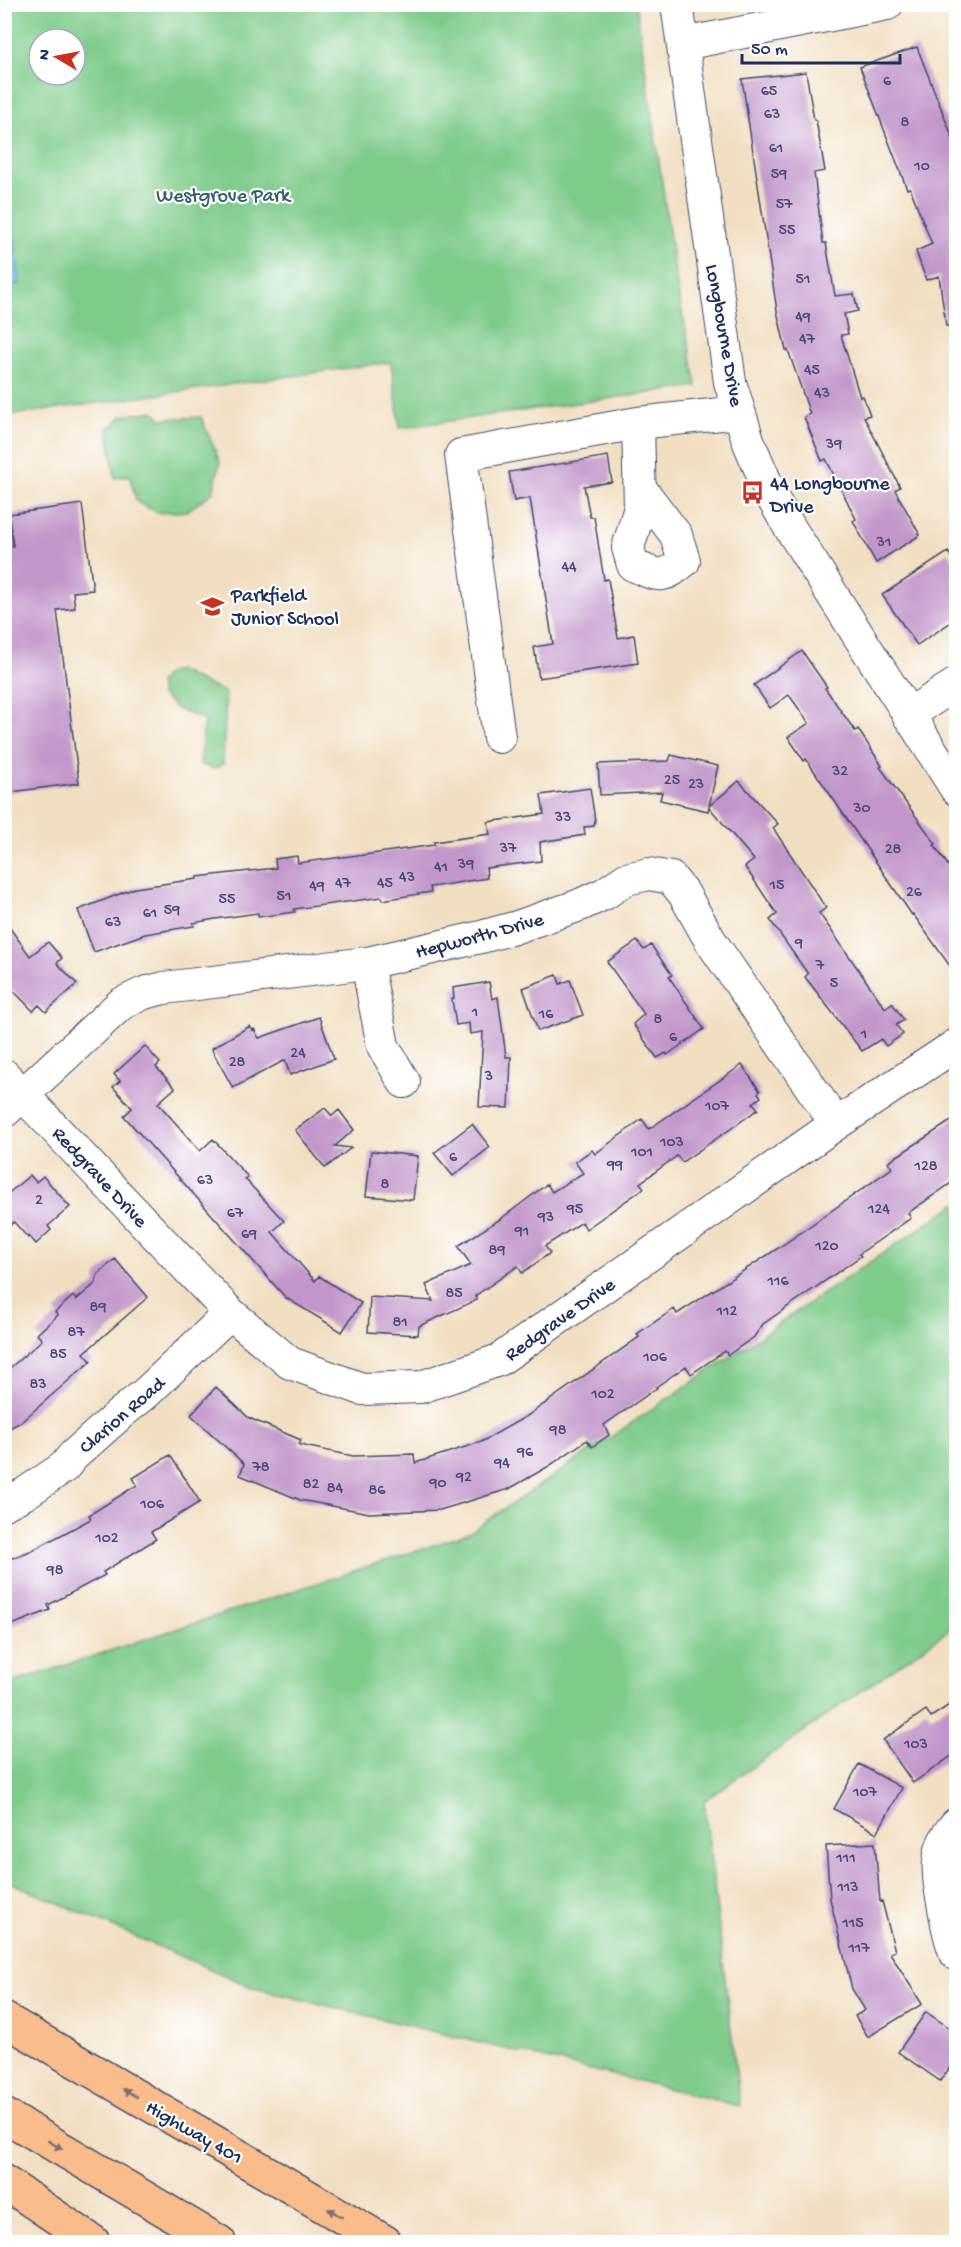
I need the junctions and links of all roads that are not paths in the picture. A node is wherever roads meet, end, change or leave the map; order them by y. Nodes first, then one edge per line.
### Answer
1 (677, 4) edge
2 (887, 4) edge
3 (683, 44) junction
4 (740, 412) junction
5 (638, 423) junction
6 (596, 431) junction
7 (476, 433) dead end
8 (640, 488) dead end
9 (957, 684) edge
10 (908, 715) junction
11 (498, 737) dead end
12 (957, 789) edge
13 (367, 963) junction
14 (957, 1045) edge
15 (404, 1082) dead end
16 (11, 1094) edge
17 (836, 1124) junction
18 (230, 1313) junction
19 (4, 1504) edge
20 (957, 1824) edge
21 (957, 1953) edge
22 (4, 2019) edge
23 (4, 2115) edge
24 (4, 2182) edge
25 (93, 2242) edge
26 (219, 2242) edge
27 (385, 2242) edge

1 - 3 street, Longbourne Drive
2 - 3 street
3 - 4 street, Longbourne Drive
4 - 5 street
4 - 10 street, Longbourne Drive
5 - 6 street
5 - 8 street
6 - 7 street
6 - 11 street
9 - 10 street
10 - 12 street, Longbourne Drive
13 - 15 street
13 - 16 street, Hepworth Drive
13 - 17 street, Hepworth Drive
14 - 17 street, Redgrave Drive
16 - 18 street, Redgrave Drive
17 - 18 street, Redgrave Drive
18 - 19 street, Clarion Road
20 - 21 street
27 -> 22 highway, Highway 401
23 -> 26 highway
24 - 25 highway

